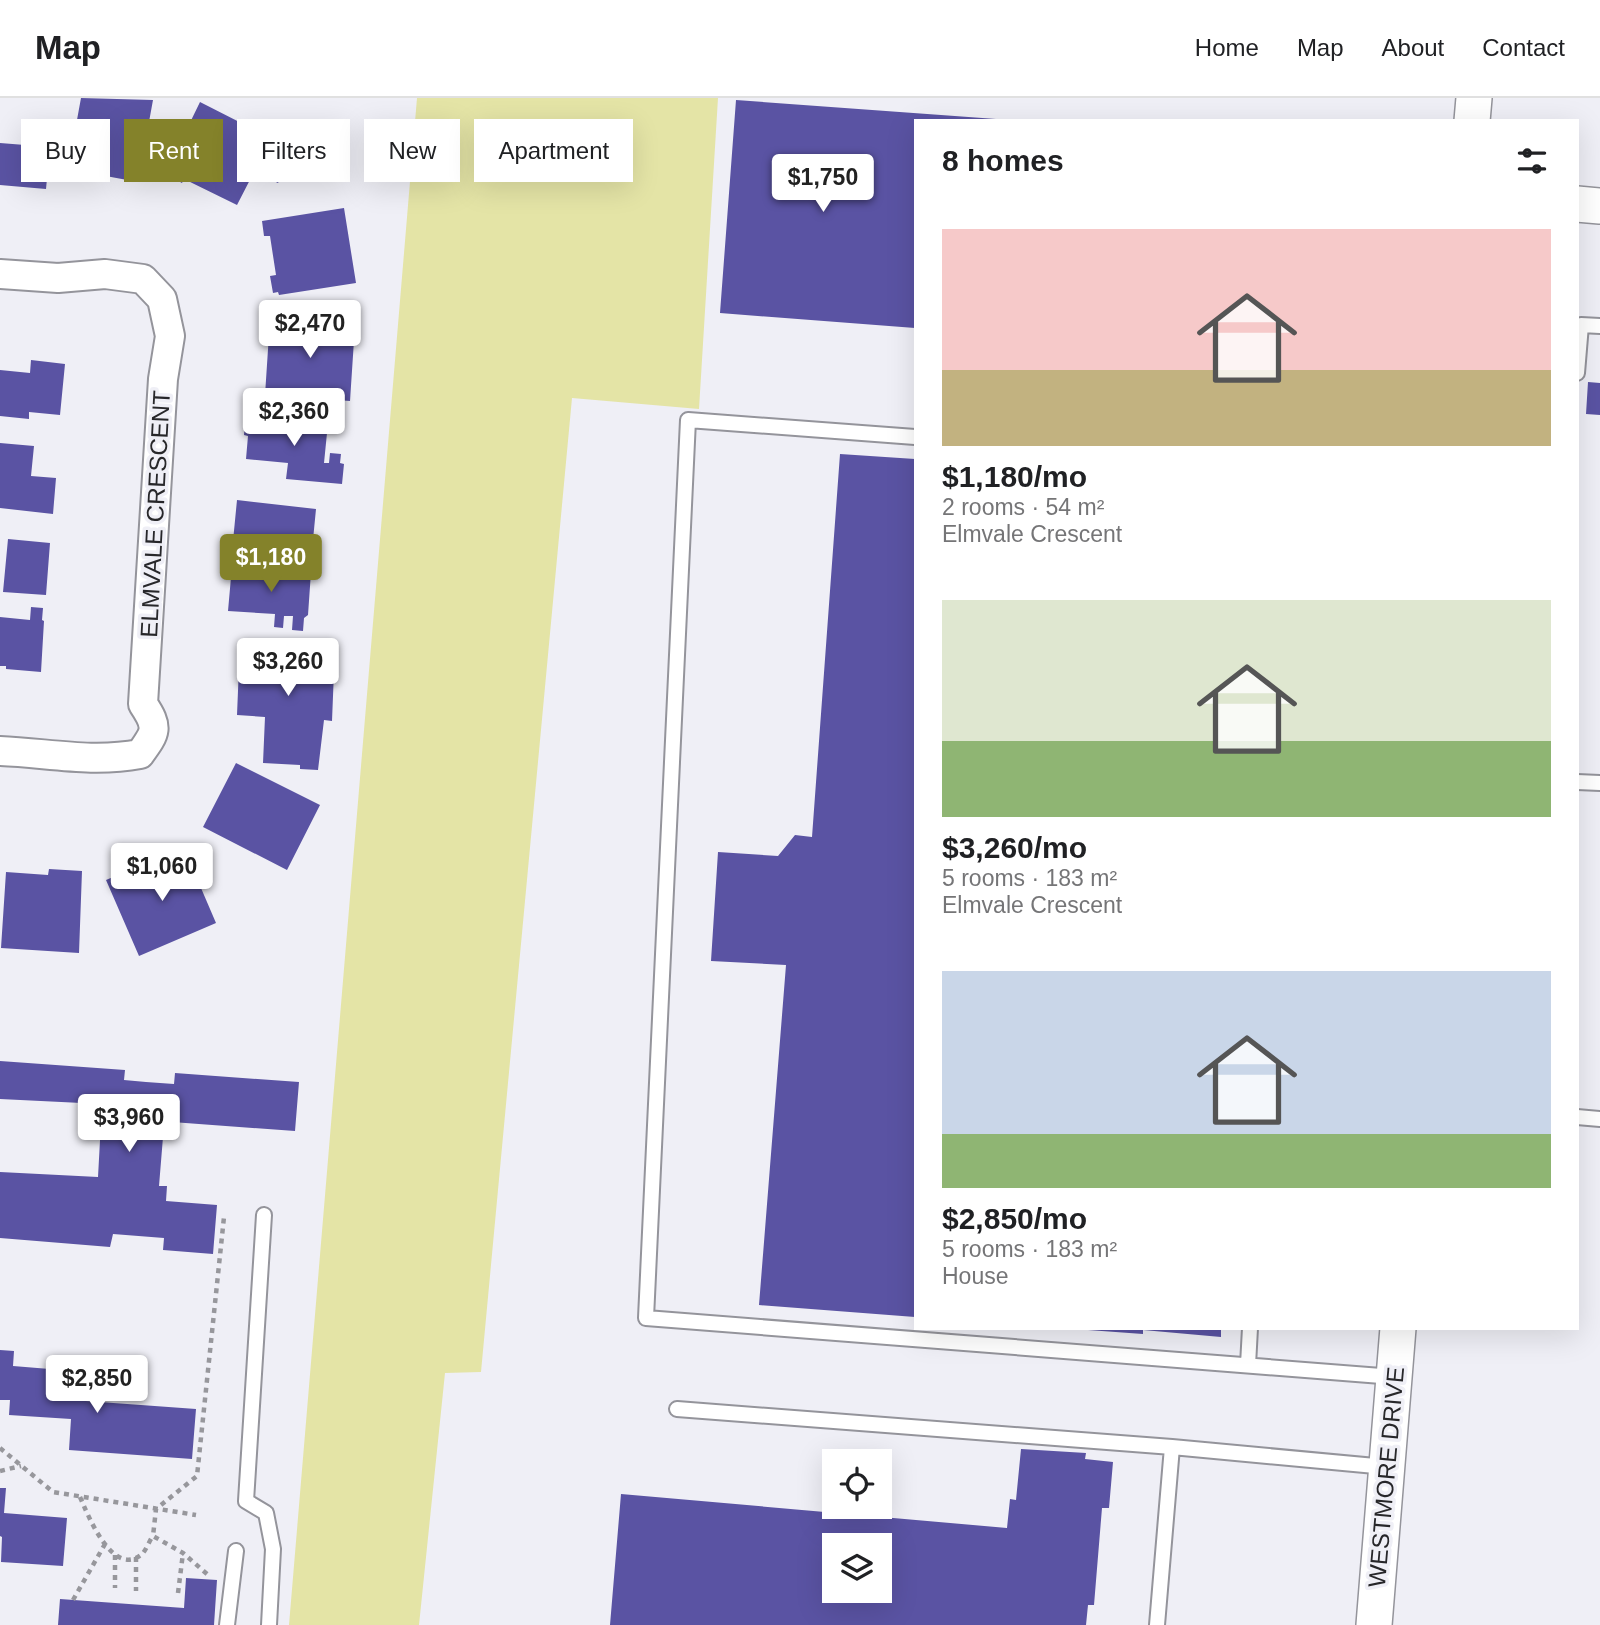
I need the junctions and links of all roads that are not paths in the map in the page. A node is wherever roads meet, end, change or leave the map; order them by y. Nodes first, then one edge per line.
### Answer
1 (1474, 98) edge
2 (1472, 119) edge
3 (1579, 204) edge
4 (1600, 206) edge
5 (0, 274) edge
6 (1600, 326) edge
7 (1579, 349) edge
8 (914, 437) edge
9 (0, 751) edge
10 (1579, 782) edge
11 (1600, 783) edge
12 (1579, 1117) edge
13 (1600, 1119) edge
14 (264, 1215) dead end
15 (1250, 1330) edge
16 (1398, 1330) edge
17 (1248, 1366) junction
18 (1394, 1377) junction
19 (677, 1409) dead end
20 (1171, 1447) junction
21 (1387, 1467) junction
22 (236, 1551) dead end
23 (227, 1625) edge
24 (269, 1625) edge
25 (1157, 1625) edge
26 (1374, 1625) edge

1 - 2 street
3 - 4 street
5 - 9 street, ELMVALE CRESCENT
6 - 7 lane
8 - 17 lane
10 - 11 lane
12 - 13 lane
14 - 24 lane
15 - 17 lane
16 - 18 street, WESTMORE DRIVE
17 - 18 lane
18 - 21 street, WESTMORE DRIVE
19 - 20 lane
20 - 21 lane
20 - 25 lane
21 - 26 street, WESTMORE DRIVE
22 - 23 lane

